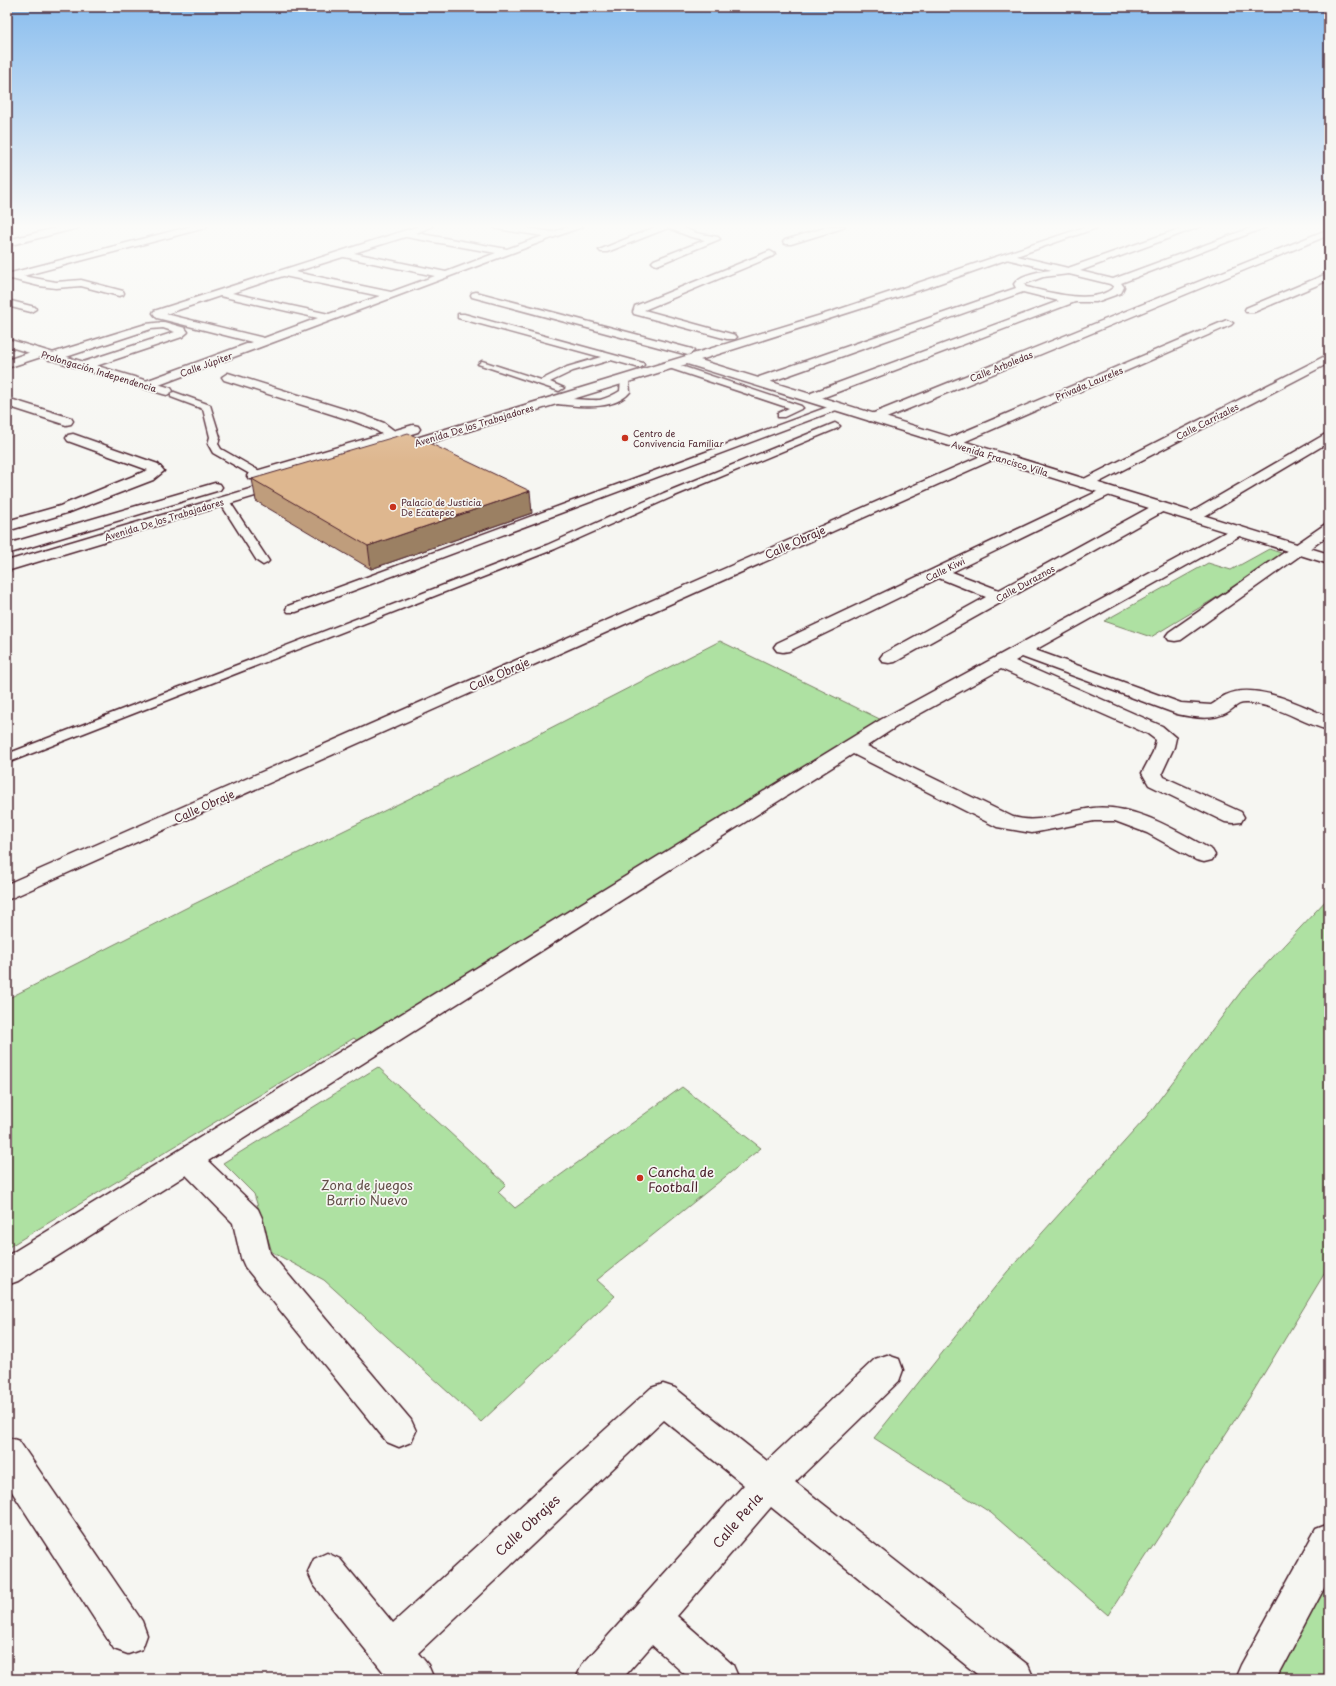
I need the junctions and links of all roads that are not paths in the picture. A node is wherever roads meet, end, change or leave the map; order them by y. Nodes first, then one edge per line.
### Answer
1 (14, 305) edge
2 (183, 305) edge
3 (272, 305) edge
4 (366, 305) edge
5 (510, 305) edge
6 (647, 305) edge
7 (838, 305) edge
8 (855, 305) edge
9 (977, 305) edge
10 (1059, 305) edge
11 (1151, 305) edge
12 (1262, 305) edge
13 (31, 309) dead end
14 (1250, 310) dead end
15 (310, 313) junction
16 (461, 316) dead end
17 (331, 318) junction
18 (1227, 323) dead end
19 (245, 337) junction
20 (731, 337) junction
21 (7, 342) edge
22 (265, 342) junction
23 (223, 345) dead end
24 (40, 353) junction
25 (688, 356) junction
26 (54, 357) junction
27 (610, 357) junction
28 (1329, 358) edge
29 (672, 361) junction
30 (7, 364) edge
31 (482, 364) dead end
32 (640, 365) junction
33 (84, 366) junction
34 (149, 372) dead end
35 (744, 374) dead end
36 (228, 377) dead end
37 (128, 379) junction
38 (763, 380) junction
39 (543, 382) junction
40 (147, 386) junction
41 (171, 393) joint
42 (556, 394) junction
43 (815, 396) junction
44 (7, 402) edge
45 (836, 405) junction
46 (781, 415) dead end
47 (874, 418) junction
48 (66, 421) dead end
49 (835, 426) dead end
50 (393, 435) junction
51 (1329, 436) edge
52 (73, 438) dead end
53 (952, 442) junction
54 (381, 453) edge
55 (992, 455) junction
56 (258, 475) junction
57 (299, 478) edge
58 (243, 479) dead end
59 (228, 484) dead end
60 (1085, 484) junction
61 (1107, 491) junction
62 (224, 501) junction
63 (1161, 507) junction
64 (66, 509) junction
65 (1193, 517) junction
66 (92, 524) junction
67 (7, 526) edge
68 (1329, 528) edge
69 (1238, 531) junction
70 (7, 549) edge
71 (1297, 550) junction
72 (1329, 559) edge
73 (263, 561) dead end
74 (7, 566) edge
75 (939, 572) junction
76 (1001, 596) junction
77 (292, 609) dead end
78 (1175, 636) dead end
79 (783, 647) dead end
80 (1021, 651) junction
81 (889, 658) dead end
82 (1001, 662) junction
83 (1329, 724) edge
84 (852, 746) junction
85 (7, 759) edge
86 (1233, 817) dead end
87 (1204, 854) dead end
88 (7, 893) edge
89 (189, 1160) junction
90 (7, 1272) edge
91 (887, 1370) dead end
92 (399, 1431) dead end
93 (7, 1453) edge
94 (769, 1483) junction
95 (1329, 1542) edge
96 (327, 1572) dead end
97 (650, 1618) junction
98 (128, 1636) dead end
99 (403, 1665) edge
100 (596, 1679) edge
101 (719, 1679) edge
102 (1014, 1679) edge
103 (1256, 1679) edge

1 - 13 street
2 - 19 street
3 - 15 street
4 - 17 street, Calle Júpiter
5 - 25 street, Avenida Francisco Villa
6 - 20 street
7 - 20 street
8 - 25 street
9 - 38 street
10 - 43 street
11 - 47 street, Calle Arboledas
12 - 14 street
15 - 17 street
15 - 19 street
16 - 27 lane
17 - 22 street, Calle Júpiter
18 - 53 street, Privada Laureles
19 - 22 street
19 - 23 street
20 - 25 street
21 - 24 street, Prolongación Independencia
22 - 40 street, Calle Júpiter
24 - 26 street, Prolongación Independencia
24 - 30 street
25 - 29 street, Avenida De los Trabajadores
25 - 45 street, Avenida Francisco Villa
26 - 33 street, Prolongación Independencia
26 - 33 street
27 - 32 lane
27 - 39 lane
28 - 60 street, Calle Carrizales
29 - 32 street, Avenida De los Trabajadores
29 - 42 street, Avenida De los Trabajadores
29 - 46 lane
31 - 39 lane
32 - 42 street, Avenida De los Trabajadores
33 - 37 street, Prolongación Independencia
34 - 37 street
35 - 38 street
36 - 50 street
37 - 40 street, Prolongación Independencia
38 - 43 street
39 - 42 lane
40 - 41 street, Prolongación Independencia
41 - 56 lane
42 - 50 street, Avenida De los Trabajadores
42 - 54 street, Avenida De los Trabajadores
43 - 45 street
44 - 48 street
45 - 47 street, Avenida Francisco Villa
45 - 77 lane
47 - 53 street, Avenida Francisco Villa
49 - 85 lane
50 - 56 street, Avenida De los Trabajadores
51 - 65 street
52 - 64 street
53 - 55 street, Avenida Francisco Villa
55 - 60 street, Avenida Francisco Villa
55 - 88 street, Calle Obraje
56 - 58 street, Avenida De los Trabajadores
57 - 62 street, Avenida De los Trabajadores
59 - 66 street, Avenida De los Trabajadores
60 - 61 street, Avenida Francisco Villa
61 - 63 street, Avenida Francisco Villa
61 - 75 street, Calle Kiwi
62 - 73 lane
62 - 74 street, Avenida De los Trabajadores
63 - 65 street, Avenida Francisco Villa
63 - 76 street, Calle Duraznos
64 - 66 street
64 - 67 street
65 - 69 street, Avenida Francisco Villa
66 - 70 street, Avenida De los Trabajadores
68 - 71 street
69 - 71 street, Avenida Francisco Villa
69 - 80 street
71 - 72 street, Avenida Francisco Villa
71 - 78 street
75 - 76 street
75 - 79 street, Calle Kiwi
76 - 81 street, Calle Duraznos
80 - 82 street
80 - 83 street
82 - 84 street
82 - 86 street
84 - 87 street
84 - 89 street
89 - 90 street
89 - 92 street
91 - 94 street, Calle Perla
93 - 98 street
94 - 97 street, Calle Perla
94 - 99 street, Calle Obrajes
94 - 102 street
95 - 103 street
96 - 99 street
97 - 100 street, Calle Perla
97 - 101 street

